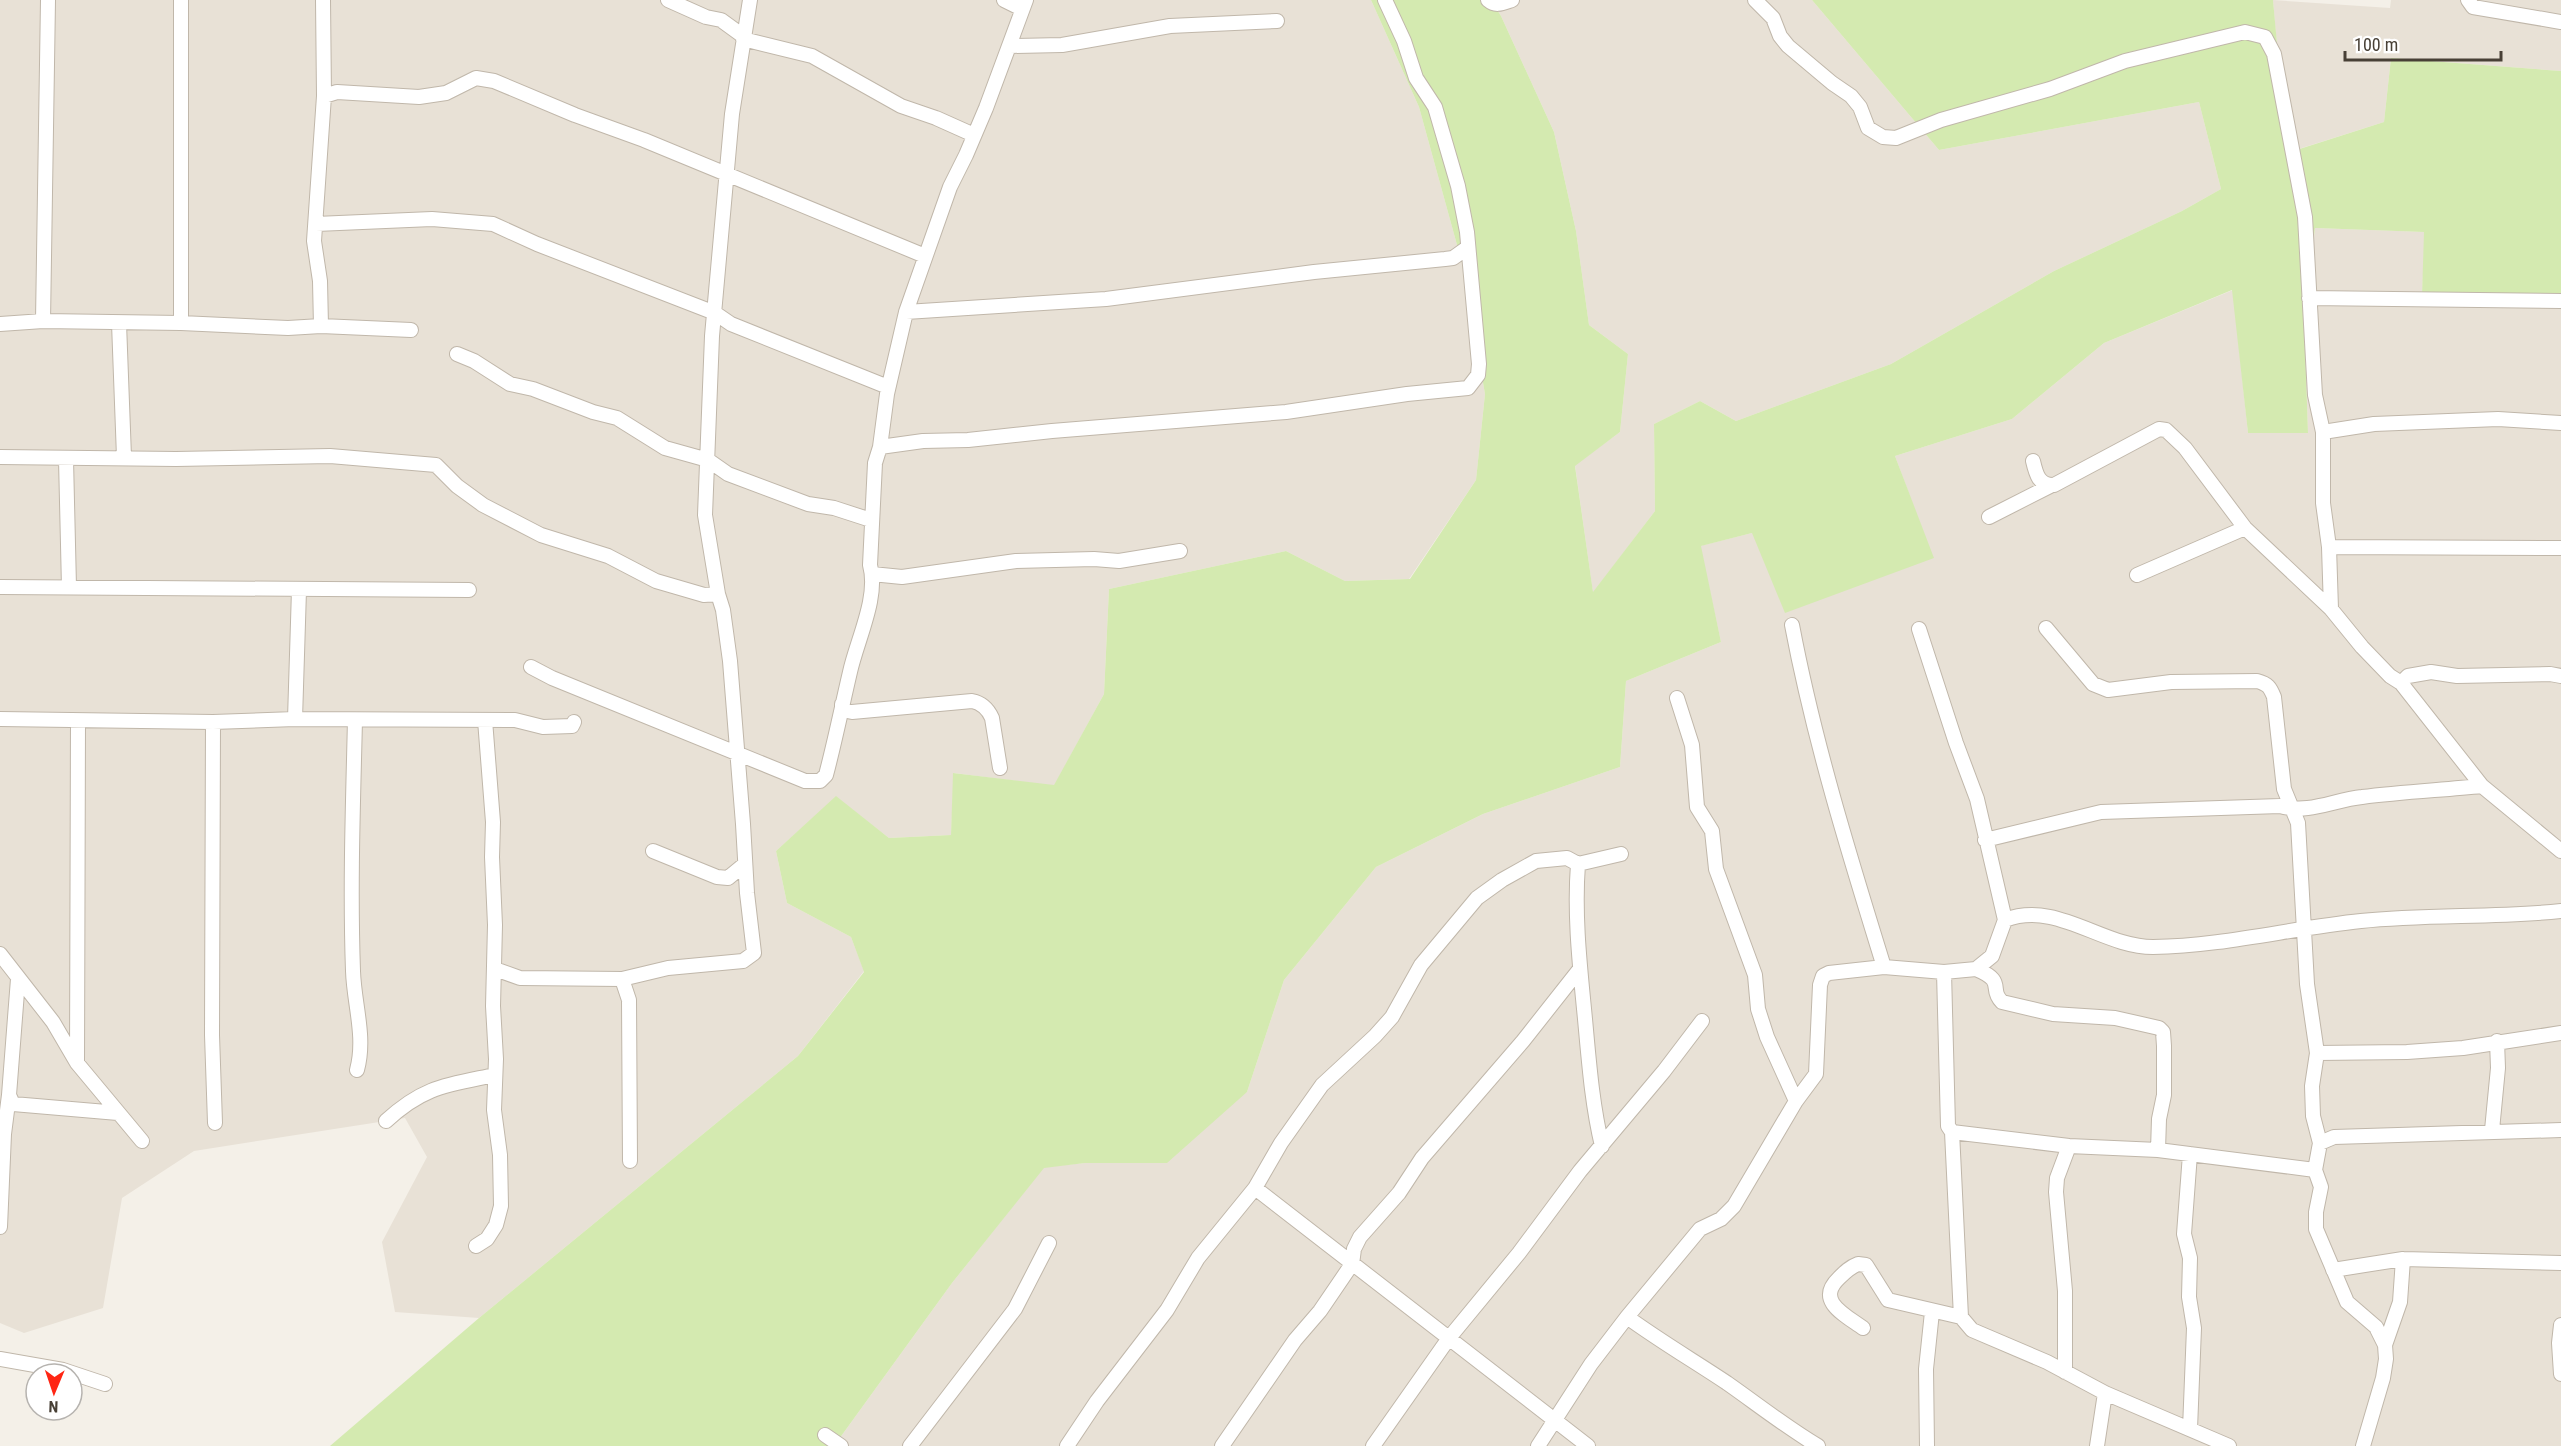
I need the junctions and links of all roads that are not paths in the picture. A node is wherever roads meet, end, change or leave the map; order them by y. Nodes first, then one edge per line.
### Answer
1 (48, 0) edge
2 (181, 0) edge
3 (323, 0) edge
4 (669, 0) edge
5 (750, 0) edge
6 (1004, 0) edge
7 (1386, 0) edge
8 (1488, 0) edge
9 (1512, 0) edge
10 (1755, 0) edge
11 (2468, 0) edge
12 (1024, 4) edge
13 (1277, 21) dead end
14 (2561, 22) edge
15 (743, 37) junction
16 (1010, 46) junction
17 (329, 90) junction
18 (974, 135) junction
19 (726, 175) junction
20 (316, 224) junction
21 (1467, 248) junction
22 (925, 256) junction
23 (2309, 298) junction
24 (2561, 301) edge
25 (906, 312) junction
26 (715, 313) junction
27 (43, 321) junction
28 (119, 323) junction
29 (182, 323) junction
30 (0, 324) edge
31 (321, 326) junction
32 (411, 330) dead end
33 (457, 354) dead end
34 (888, 387) junction
35 (2561, 423) edge
36 (2322, 432) junction
37 (880, 447) junction
38 (0, 457) edge
39 (124, 457) junction
40 (66, 459) junction
41 (708, 460) junction
42 (2033, 461) dead end
43 (2050, 486) junction
44 (1989, 517) dead end
45 (871, 520) junction
46 (2245, 528) junction
47 (2329, 547) junction
48 (2561, 548) edge
49 (1180, 551) dead end
50 (872, 574) junction
51 (2137, 575) dead end
52 (0, 587) edge
53 (69, 587) junction
54 (299, 590) junction
55 (469, 590) dead end
56 (718, 594) junction
57 (2331, 609) junction
58 (1792, 625) dead end
59 (2046, 628) dead end
60 (1919, 629) dead end
61 (531, 667) dead end
62 (2561, 676) edge
63 (2401, 683) junction
64 (1677, 698) dead end
65 (842, 704) junction
66 (295, 718) junction
67 (0, 719) edge
68 (355, 720) junction
69 (485, 720) junction
70 (78, 721) junction
71 (213, 722) junction
72 (574, 722) dead end
73 (736, 752) junction
74 (1000, 768) dead end
75 (2482, 786) junction
76 (2293, 810) junction
77 (1985, 840) junction
78 (653, 851) dead end
79 (2561, 851) edge
80 (1622, 854) dead end
81 (745, 864) junction
82 (1578, 864) junction
83 (2561, 911) edge
84 (2005, 920) junction
85 (2304, 929) junction
86 (0, 954) edge
87 (1884, 967) junction
88 (495, 969) junction
89 (1976, 969) junction
90 (1579, 970) junction
91 (1944, 972) junction
92 (18, 979) junction
93 (622, 979) junction
94 (1702, 1021) dead end
95 (2561, 1033) edge
96 (2497, 1041) junction
97 (2317, 1053) junction
98 (77, 1063) junction
99 (357, 1070) dead end
100 (495, 1075) junction
101 (9, 1095) junction
102 (1796, 1101) junction
103 (118, 1113) junction
104 (386, 1121) dead end
105 (215, 1123) dead end
106 (2316, 1129) junction
107 (2492, 1130) junction
108 (2561, 1130) edge
109 (1952, 1131) junction
110 (2334, 1137) junction
111 (142, 1141) dead end
112 (2320, 1143) junction
113 (1602, 1146) junction
114 (2069, 1146) junction
115 (2158, 1150) junction
116 (2190, 1154) junction
117 (630, 1161) dead end
118 (2315, 1170) junction
119 (1255, 1188) junction
120 (0, 1227) edge
121 (1049, 1243) dead end
122 (476, 1246) dead end
123 (2403, 1259) junction
124 (2561, 1263) edge
125 (1352, 1264) junction
126 (2333, 1270) junction
127 (1932, 1312) junction
128 (1627, 1317) junction
129 (1960, 1317) junction
130 (2561, 1325) edge
131 (1863, 1328) dead end
132 (1449, 1338) junction
133 (2064, 1342) junction
134 (2385, 1345) junction
135 (0, 1359) edge
136 (2047, 1362) junction
137 (2065, 1372) junction
138 (2561, 1374) edge
139 (105, 1384) dead end
140 (2105, 1393) junction
141 (1554, 1422) junction
142 (2190, 1428) junction
143 (825, 1435) dead end
144 (841, 1446) edge
145 (910, 1446) edge
146 (1067, 1446) edge
147 (1222, 1446) edge
148 (1373, 1446) edge
149 (1538, 1446) edge
150 (1588, 1446) edge
151 (1818, 1446) edge
152 (1927, 1446) edge
153 (2097, 1446) edge
154 (2229, 1446) edge
155 (2363, 1446) edge

1 - 27 street
2 - 29 street
3 - 17 street
4 - 15 street
5 - 15 street
6 - 12 street
7 - 21 street
8 - 9 street
10 - 23 street
11 - 14 street
12 - 16 street
13 - 16 street
15 - 18 street
15 - 19 street
16 - 18 street
17 - 19 street
17 - 20 street
18 - 22 street
19 - 22 street
19 - 26 street
20 - 26 street
20 - 31 street
21 - 25 street
21 - 37 street
22 - 25 street
23 - 24 street
23 - 36 street
25 - 34 street
26 - 34 street
26 - 41 street
27 - 28 street
27 - 30 street
28 - 29 street
28 - 39 street
29 - 31 street
31 - 32 street
33 - 41 street
34 - 37 street
35 - 36 street
36 - 47 street
37 - 45 street
38 - 40 street
39 - 40 street
39 - 56 street
40 - 53 street
41 - 45 street
41 - 56 street
42 - 43 street
43 - 44 street
43 - 46 street
45 - 50 street
46 - 51 street
46 - 57 street
47 - 48 street
47 - 57 street
49 - 50 street
50 - 65 street
52 - 53 street
53 - 54 street
54 - 55 street
54 - 66 street
56 - 73 street
57 - 63 street
58 - 87 street
59 - 76 street
60 - 77 street
61 - 73 street
62 - 63 street
63 - 75 street
64 - 102 street
65 - 73 street
65 - 74 street
66 - 68 street
66 - 71 street
67 - 70 street
68 - 69 street
68 - 99 street
69 - 72 street
69 - 88 street
70 - 71 street
70 - 98 street
71 - 105 street
73 - 81 street
75 - 76 street
75 - 79 street
76 - 77 street
76 - 85 street
77 - 84 street
78 - 81 street
80 - 82 street
81 - 93 street
82 - 90 street
82 - 119 street
83 - 85 street
84 - 85 street
84 - 89 street
85 - 97 street
86 - 92 street
87 - 91 street
87 - 102 street
88 - 93 street
88 - 100 street
89 - 91 street
89 - 115 street
90 - 113 street
90 - 125 street
91 - 109 street
92 - 98 street
92 - 101 street
93 - 117 street
94 - 113 street
95 - 96 street
96 - 97 street
96 - 107 street
97 - 106 street
98 - 103 street
100 - 104 street
100 - 122 street
101 - 103 street
101 - 120 street
102 - 128 street
103 - 111 street
106 - 110 street
106 - 112 street
107 - 108 street
107 - 110 street
109 - 114 street
109 - 129 street
110 - 112 street
112 - 118 street
113 - 132 street
114 - 115 street
114 - 133 street
115 - 116 street
116 - 118 street
116 - 142 street
118 - 126 street
119 - 125 street
119 - 146 street
121 - 145 street
123 - 124 street
123 - 126 street
123 - 134 street
125 - 132 street
125 - 147 street
126 - 134 street
127 - 129 street
127 - 131 street
127 - 152 street
128 - 141 street
128 - 151 street
129 - 136 street
130 - 138 street
132 - 141 street
132 - 148 street
133 - 136 street
133 - 137 street
134 - 155 street
135 - 139 street
136 - 137 street
137 - 140 street
140 - 142 street
140 - 153 street
141 - 149 street
141 - 150 street
142 - 154 street
143 - 144 street

